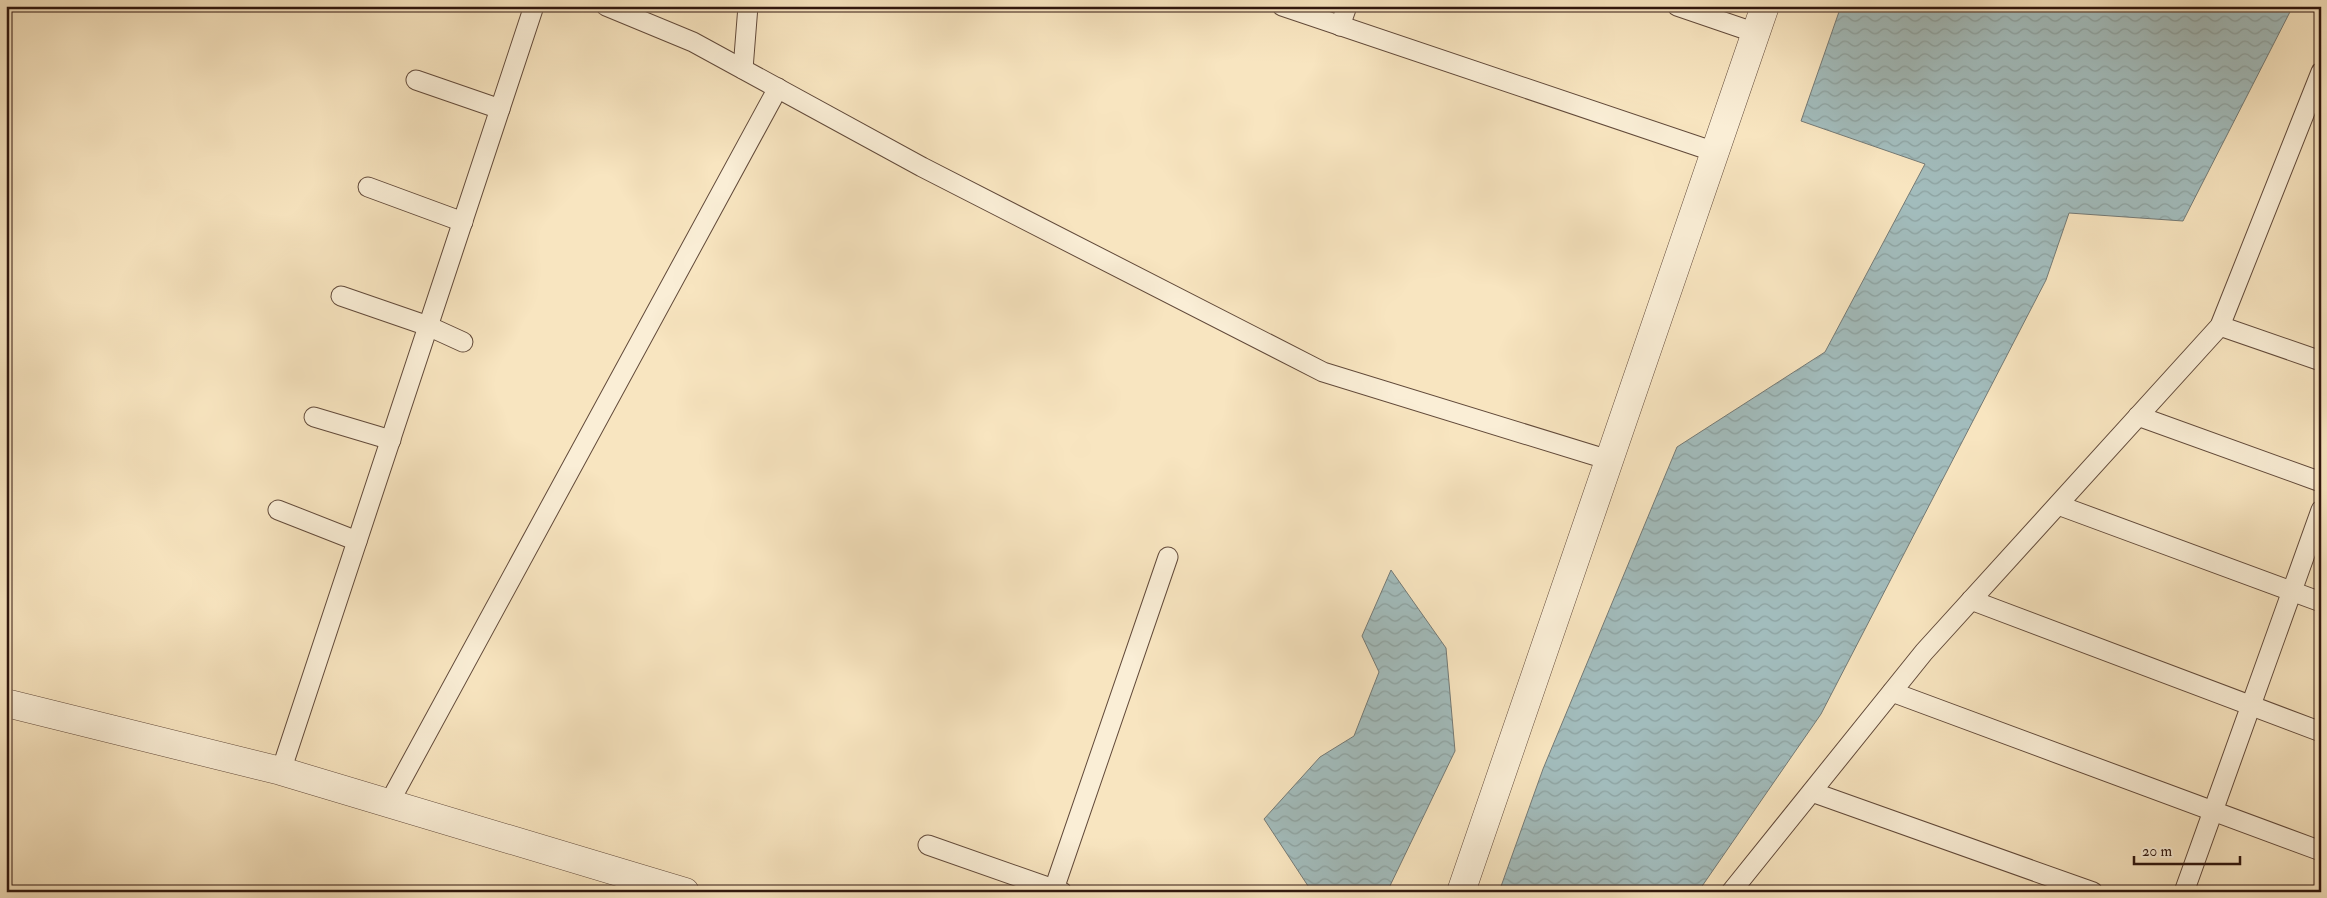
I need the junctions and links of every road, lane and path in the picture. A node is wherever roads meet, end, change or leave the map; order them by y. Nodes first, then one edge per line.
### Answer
1 (534, 6) edge
2 (606, 6) edge
3 (748, 6) edge
4 (1282, 6) edge
5 (1347, 6) edge
6 (1677, 6) edge
7 (1765, 6) edge
8 (1340, 26) junction
9 (1756, 33) junction
10 (743, 70) junction
11 (2321, 72) edge
12 (416, 80) dead end
13 (778, 88) junction
14 (500, 109) junction
15 (1715, 152) junction
16 (368, 187) dead end
17 (463, 222) junction
18 (342, 296) dead end
19 (428, 326) junction
20 (2220, 326) junction
21 (463, 342) dead end
22 (2321, 361) edge
23 (2138, 416) junction
24 (314, 417) dead end
25 (391, 440) junction
26 (1610, 460) junction
27 (2321, 482) edge
28 (2058, 505) junction
29 (278, 510) dead end
30 (2321, 510) edge
31 (357, 540) junction
32 (1168, 557) dead end
33 (2291, 591) junction
34 (1971, 600) junction
35 (2321, 602) edge
36 (1892, 692) junction
37 (6, 703) edge
38 (2251, 705) junction
39 (2321, 732) edge
40 (281, 771) junction
41 (1812, 792) junction
42 (389, 804) junction
43 (2213, 811) junction
44 (928, 846) dead end
45 (2321, 851) edge
46 (1056, 891) edge
47 (685, 892) edge
48 (1461, 892) edge
49 (1731, 892) edge
50 (2093, 892) edge
51 (2184, 892) edge

1 - 14 lane
2 - 10 lane
3 - 10 lane
4 - 8 lane
5 - 8 lane
6 - 9 lane
7 - 9 street
8 - 15 lane
9 - 15 street
10 - 13 lane
11 - 20 lane
12 - 14 lane
13 - 26 lane
13 - 42 lane
14 - 17 lane
15 - 26 street
16 - 17 lane
17 - 19 lane
18 - 19 lane
19 - 21 lane
19 - 25 lane
20 - 22 lane
20 - 23 lane
23 - 27 lane
23 - 28 lane
24 - 25 lane
25 - 31 lane
26 - 48 street
28 - 33 lane
28 - 34 lane
29 - 31 lane
30 - 33 lane
31 - 40 lane
32 - 46 lane
33 - 35 lane
33 - 38 lane
34 - 36 lane
34 - 38 lane
36 - 41 lane
36 - 43 lane
37 - 40 street
38 - 39 lane
38 - 43 lane
40 - 42 street
41 - 49 lane
41 - 50 lane
42 - 47 street
43 - 45 lane
43 - 51 lane
44 - 46 lane

